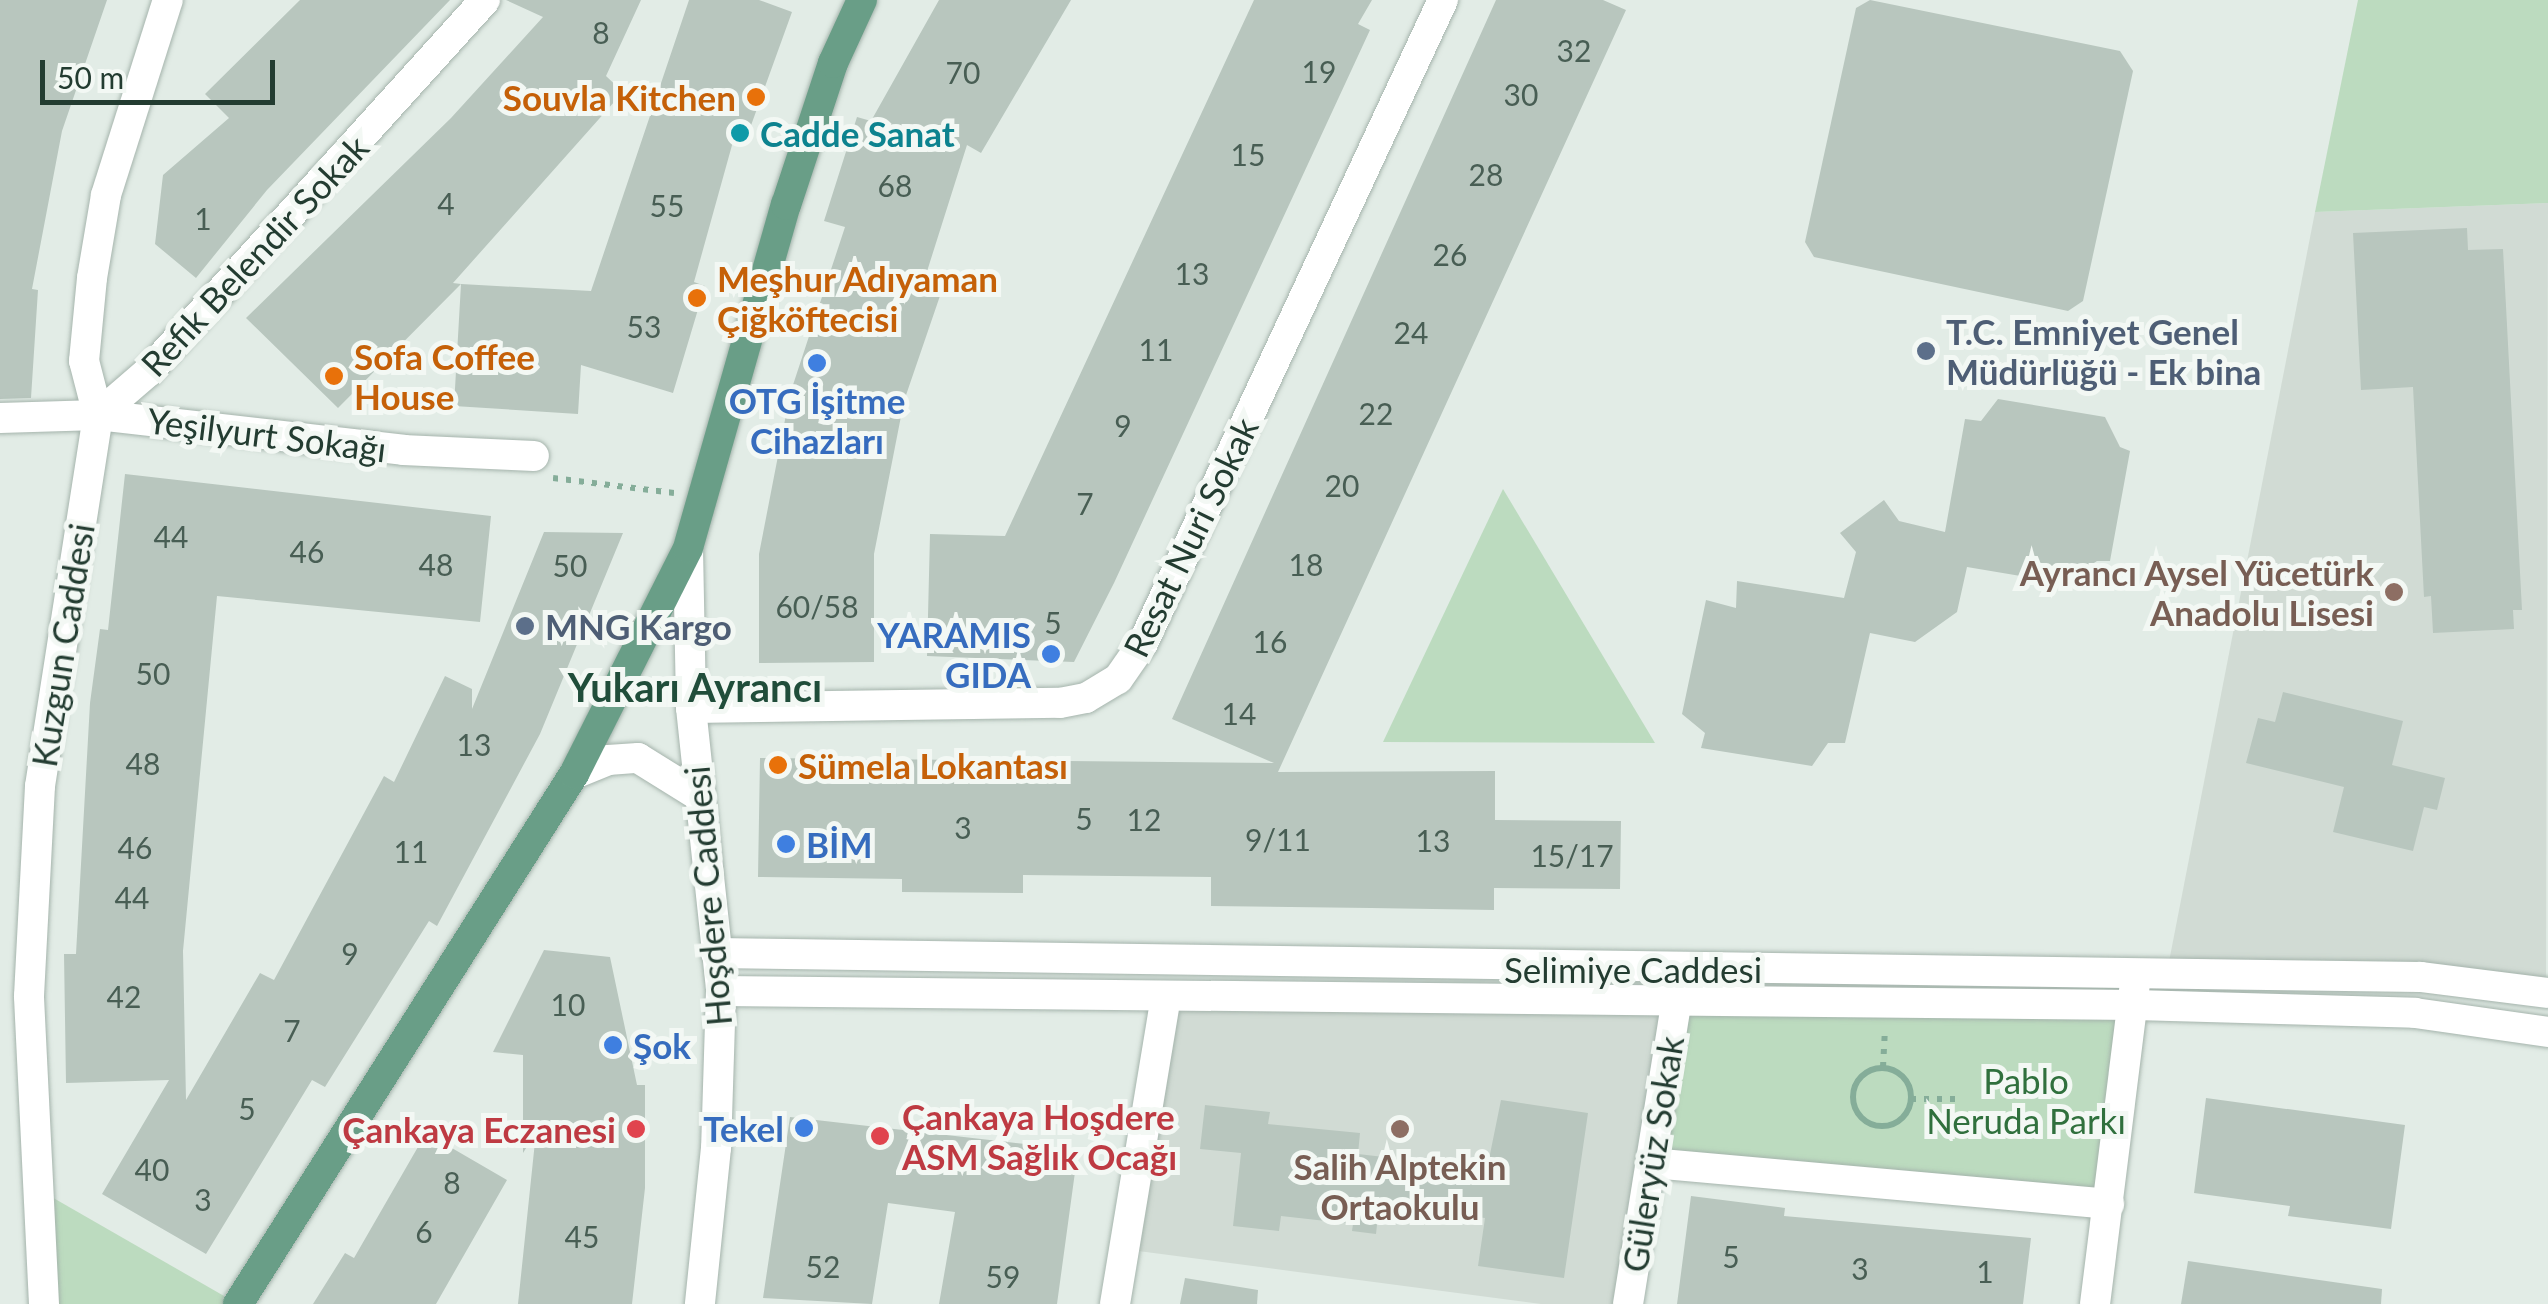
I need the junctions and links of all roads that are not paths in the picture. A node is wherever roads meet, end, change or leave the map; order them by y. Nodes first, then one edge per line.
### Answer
1 (168, 0) edge
2 (484, 0) edge
3 (862, 0) edge
4 (1443, 0) edge
5 (98, 415) junction
6 (0, 418) edge
7 (542, 467) road end
8 (688, 548) junction
9 (691, 708) junction
10 (574, 774) junction
11 (698, 796) junction
12 (716, 953) junction
13 (2134, 972) junction
14 (721, 991) junction
15 (2548, 993) edge
16 (1166, 997) junction
17 (1676, 1004) junction
18 (2136, 1005) junction
19 (2548, 1032) edge
20 (1651, 1163) junction
21 (2109, 1204) junction
22 (44, 1304) edge
23 (238, 1304) edge
24 (700, 1304) edge
25 (1115, 1304) edge
26 (1628, 1304) edge
27 (2094, 1304) edge

1 - 5 street, Kuzgun Caddesi
2 - 5 street, Refik Belendir Sokak
3 - 8 main road
4 - 9 street, Resat Nuri Sokak
5 - 6 street, Yeşilyurt Sokağı
5 - 7 street, Yeşilyurt Sokağı
5 - 22 street, Kuzgun Caddesi
8 - 9 street, Hoşdere Caddesi
8 - 10 main road
9 - 11 street, Hoşdere Caddesi
10 - 11 street
10 - 23 main road
11 - 12 street, Hoşdere Caddesi
12 - 13 street, Selimiye Caddesi
12 - 14 street, Hoşdere Caddesi
13 - 15 street, Selimiye Caddesi
13 - 18 street
14 - 16 street, Selimiye Caddesi
14 - 24 street, Hoşdere Caddesi
16 - 17 street, Selimiye Caddesi
16 - 25 street
17 - 18 street, Selimiye Caddesi
17 - 20 street, Güleryüz Sokak
18 - 19 street, Selimiye Caddesi
18 - 21 street
20 - 21 street
20 - 26 street, Güleryüz Sokak
21 - 27 street

